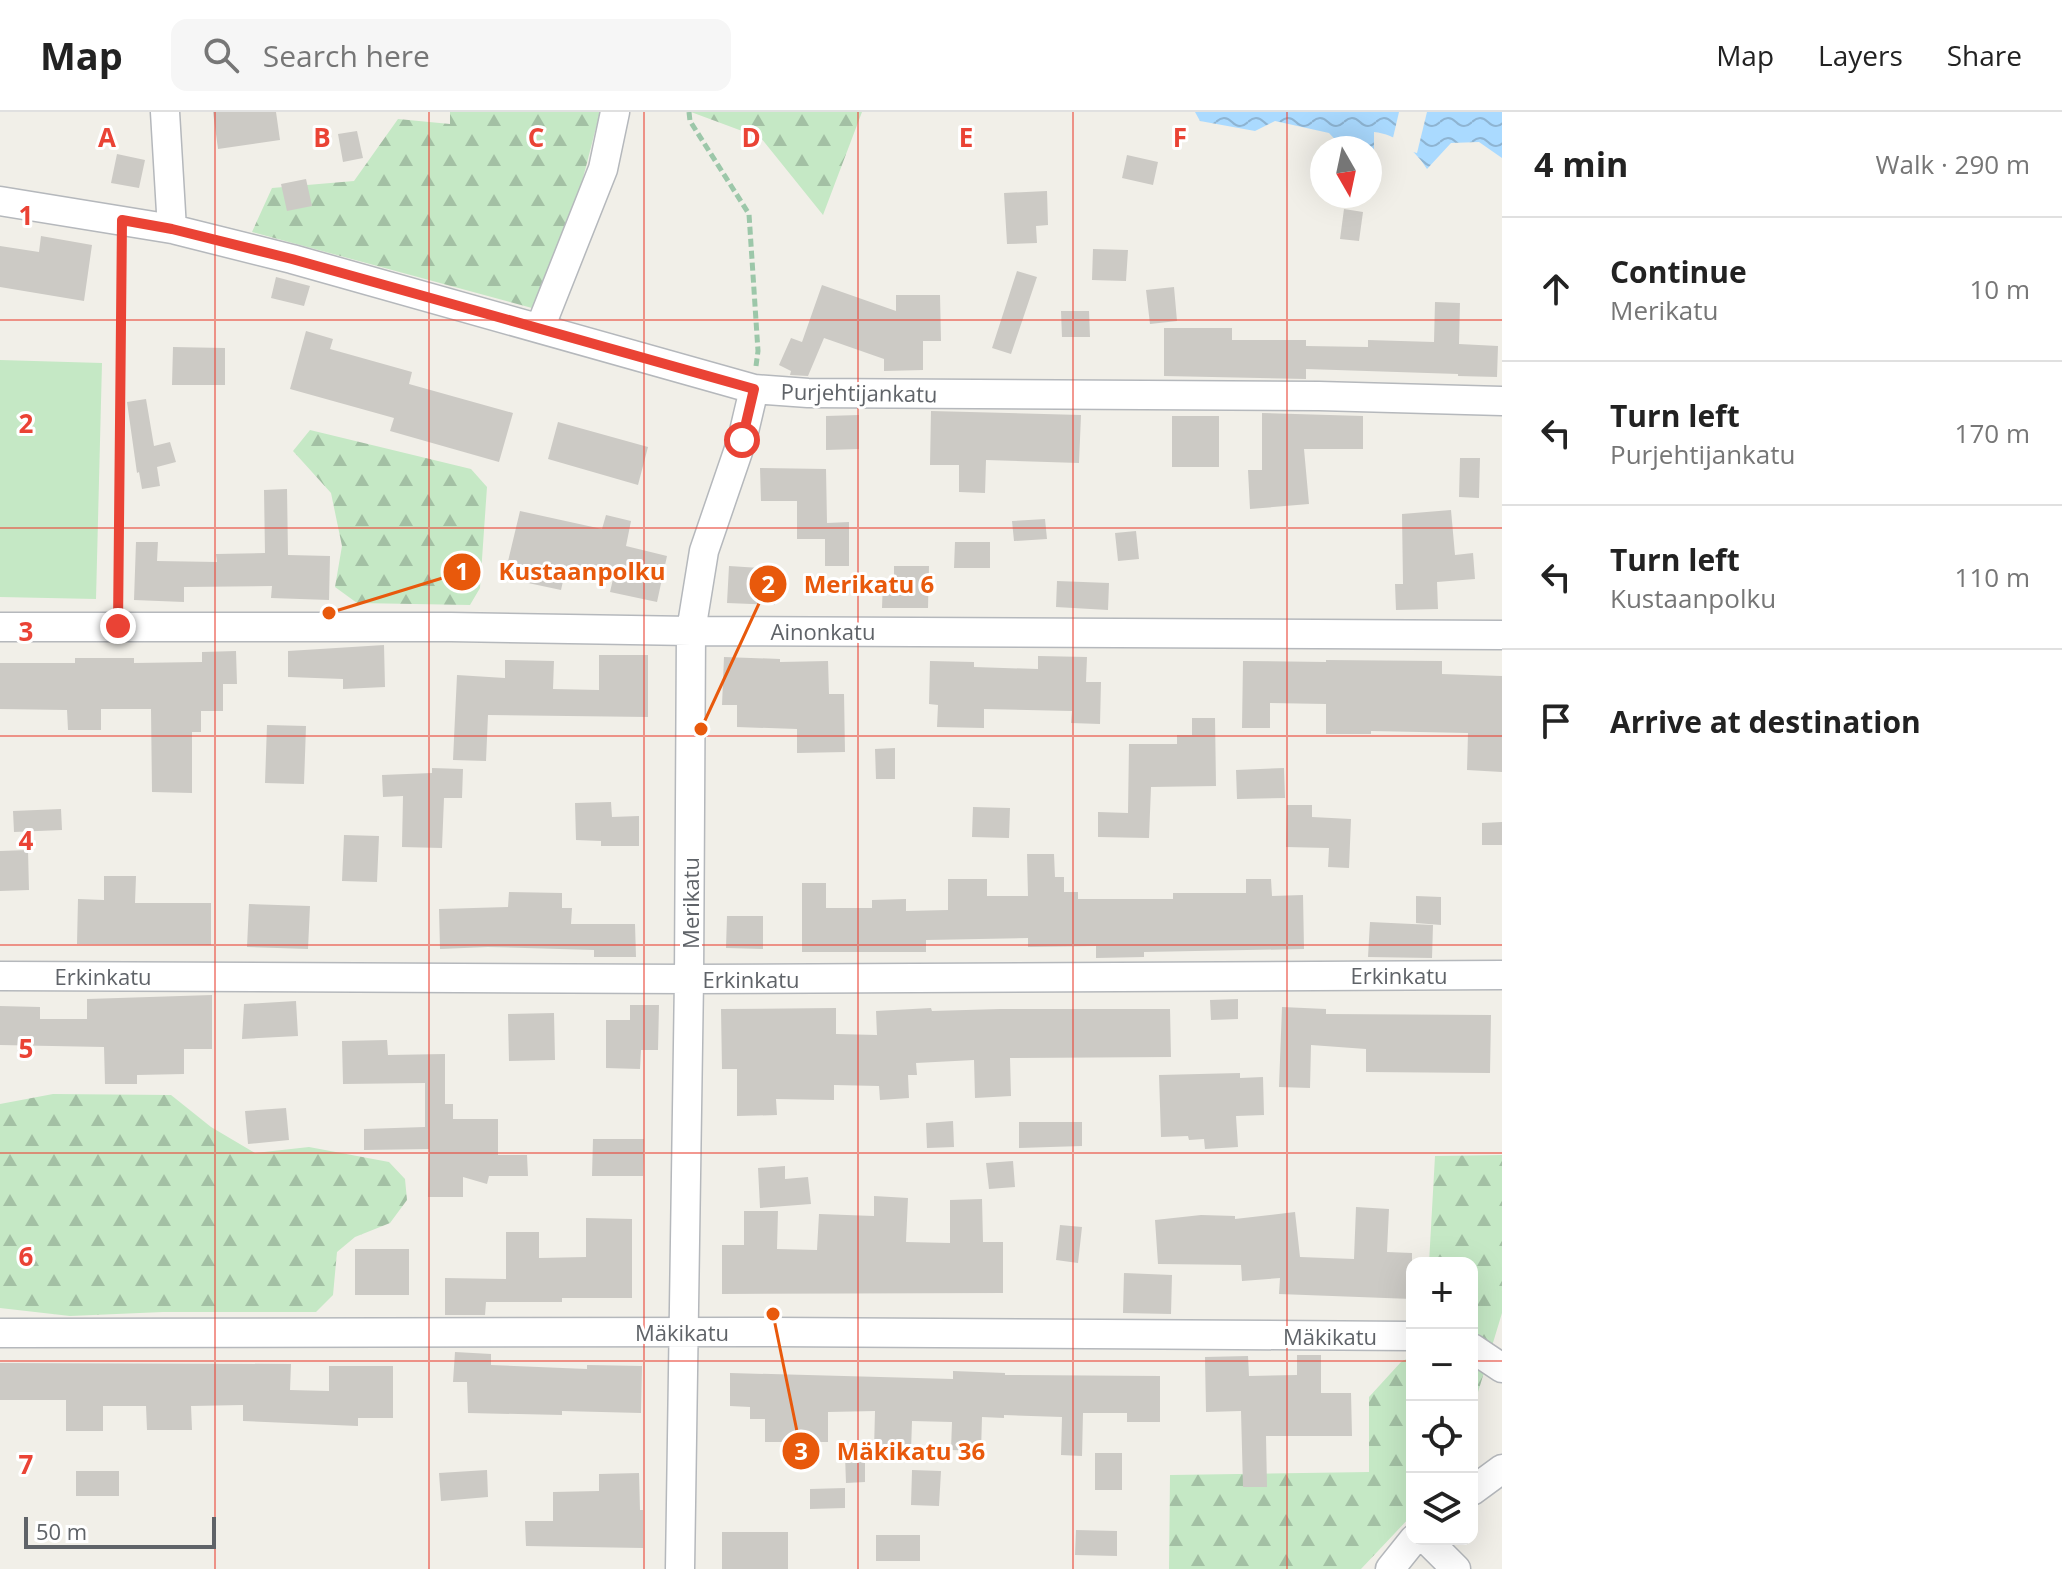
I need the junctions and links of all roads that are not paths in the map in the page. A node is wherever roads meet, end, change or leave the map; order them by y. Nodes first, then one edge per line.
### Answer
1 (165, 112) edge
2 (615, 112) edge
3 (0, 201) edge
4 (172, 229) junction
5 (540, 328) junction
6 (754, 389) junction
7 (1502, 401) edge
8 (0, 627) edge
9 (691, 631) junction
10 (1502, 635) edge
11 (1502, 975) edge
12 (0, 976) edge
13 (689, 979) junction
14 (683, 1332) junction
15 (0, 1333) edge
16 (1406, 1336) edge
17 (1478, 1352) edge
18 (1502, 1368) edge
19 (1502, 1469) edge
20 (1478, 1487) edge
21 (1409, 1545) edge
22 (1432, 1545) edge
23 (680, 1569) edge
24 (1390, 1569) edge
25 (1456, 1569) edge

1 - 4 street
2 - 5 street
3 - 4 street, Purjehtijankatu
4 - 5 street, Purjehtijankatu
5 - 6 street, Purjehtijankatu
6 - 7 street, Purjehtijankatu
6 - 9 street, Merikatu
8 - 9 street, Ainonkatu
9 - 10 street, Ainonkatu
9 - 13 street, Merikatu
11 - 13 street, Erkinkatu
12 - 13 street, Erkinkatu
13 - 14 street, Merikatu
14 - 15 street, Mäkikatu
14 - 16 street, Mäkikatu
14 - 23 street, Merikatu
17 - 18 street
19 - 20 street
21 - 24 street
22 - 25 street

